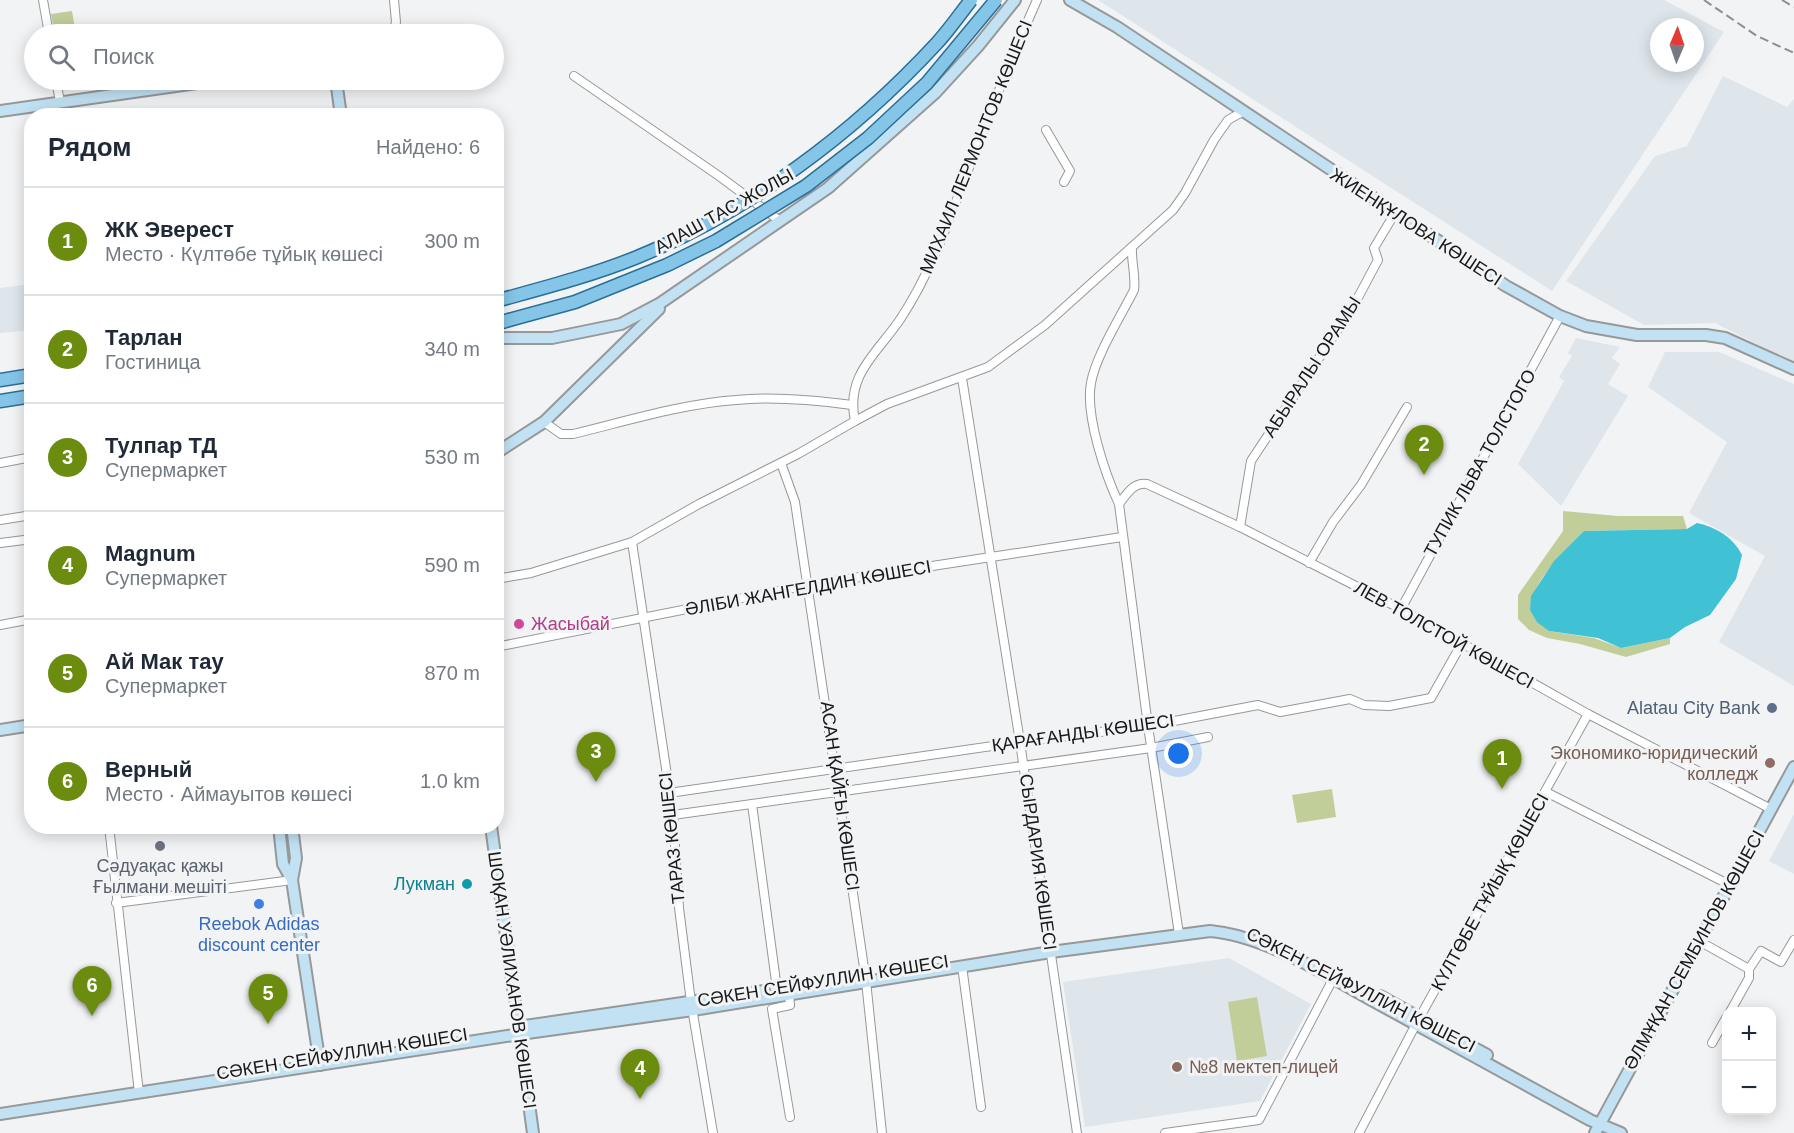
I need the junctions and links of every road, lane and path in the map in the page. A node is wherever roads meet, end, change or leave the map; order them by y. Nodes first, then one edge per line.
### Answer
1 (43, 0) edge
2 (394, 0) edge
3 (970, 0) edge
4 (996, 0) edge
5 (1015, 0) edge
6 (1036, 0) edge
7 (1070, 0) edge
8 (47, 24) edge
9 (396, 24) edge
10 (574, 76) dead end
11 (58, 90) edge
12 (146, 90) edge
13 (337, 90) edge
14 (60, 102) junction
15 (340, 108) edge
16 (0, 111) edge
17 (1242, 112) junction
18 (1046, 130) dead end
19 (1064, 182) dead end
20 (1395, 213) junction
21 (780, 221) junction
22 (1132, 247) junction
23 (676, 292) junction
24 (504, 299) edge
25 (1560, 316) junction
26 (504, 322) edge
27 (504, 338) edge
28 (1794, 369) edge
29 (24, 376) edge
30 (962, 378) junction
31 (0, 380) edge
32 (24, 397) edge
33 (0, 401) edge
34 (852, 405) junction
35 (1407, 407) dead end
36 (855, 421) junction
37 (544, 422) junction
38 (504, 448) edge
39 (24, 458) edge
40 (0, 463) edge
41 (781, 463) junction
42 (1119, 504) junction
43 (24, 516) edge
44 (0, 520) edge
45 (1240, 527) junction
46 (1122, 537) junction
47 (24, 540) edge
48 (632, 542) junction
49 (0, 543) edge
50 (990, 558) junction
51 (1309, 562) junction
52 (504, 577) edge
53 (808, 585) junction
54 (1401, 609) junction
55 (643, 617) junction
56 (24, 622) edge
57 (0, 626) edge
58 (1462, 643) junction
59 (504, 645) edge
60 (1588, 714) junction
61 (24, 726) edge
62 (1148, 726) junction
63 (0, 730) edge
64 (1208, 737) dead end
65 (1020, 742) junction
66 (1151, 748) junction
67 (1023, 767) junction
68 (1794, 767) edge
69 (836, 770) junction
70 (840, 792) junction
71 (1546, 792) junction
72 (669, 793) junction
73 (752, 804) junction
74 (1771, 809) junction
75 (673, 815) junction
76 (110, 834) edge
77 (280, 834) edge
78 (293, 834) edge
79 (492, 834) edge
80 (292, 880) junction
81 (1730, 885) junction
82 (116, 903) junction
83 (1178, 931) junction
84 (1794, 940) edge
85 (1699, 941) junction
86 (1051, 949) junction
87 (962, 966) junction
88 (1749, 969) junction
89 (866, 978) junction
90 (1333, 979) junction
91 (777, 989) junction
92 (789, 994) junction
93 (692, 1006) junction
94 (1732, 1007) edge
95 (1418, 1021) junction
96 (1722, 1025) edge
97 (521, 1029) junction
98 (1712, 1044) dead end
99 (319, 1061) junction
100 (139, 1089) junction
101 (0, 1107) edge
102 (981, 1107) dead end
103 (0, 1114) edge
104 (790, 1117) dead end
105 (1597, 1128) edge
106 (1203, 1130) edge
107 (533, 1133) edge
108 (713, 1133) edge
109 (882, 1133) edge
110 (1077, 1133) edge
111 (1165, 1133) edge
112 (1359, 1133) edge
113 (1621, 1133) edge

1 - 8 street
2 - 9 street
3 - 24 main road, АЛАШ ТАС ЖОЛЫ, bridge
4 - 26 main road, АЛАШ ТАС ЖОЛЫ, bridge
5 - 21 street
6 - 34 street, МИХАИЛ ЛЕРМОНТОВ КӨШЕСІ
7 - 17 street, ЖИЕНҚҰЛОВА КӨШЕСІ
10 - 21 street
11 - 14 street
12 - 14 street
13 - 15 street
14 - 16 street
17 - 20 street, ЖИЕНҚҰЛОВА КӨШЕСІ
17 - 22 street
18 - 19 street
20 - 25 street, ЖИЕНҚҰЛОВА КӨШЕСІ
20 - 45 street, АБЫРАЛЫ ОРАМЫ
21 - 23 street
22 - 30 street
22 - 42 street
23 - 27 street
23 - 37 street
25 - 28 street, ЖИЕНҚҰЛОВА КӨШЕСІ
25 - 54 street, ТУПИК ЛЬВА ТОЛСТОГО
29 - 31 main road
30 - 36 street
30 - 50 street, СЫРДАРИЯ КӨШЕСІ
32 - 33 main road
34 - 36 street, МИХАИЛ ЛЕРМОНТОВ КӨШЕСІ
34 - 37 street
35 - 51 street
36 - 41 street
37 - 38 street
39 - 40 street
41 - 48 street
41 - 53 street, АСАН ҚАЙҒЫ КӨШЕСІ
42 - 45 street, ЛЕВ ТОЛСТОЙ КӨШЕСІ
42 - 46 street
43 - 44 street
45 - 51 street, ЛЕВ ТОЛСТОЙ КӨШЕСІ
46 - 50 street, ӘЛІБИ ЖАНГЕЛДИН КӨШЕСІ
46 - 62 street
47 - 49 street
48 - 52 street
48 - 55 street, ТАРАЗ КӨШЕСІ
50 - 53 street, ӘЛІБИ ЖАНГЕЛДИН КӨШЕСІ
50 - 65 street, СЫРДАРИЯ КӨШЕСІ
51 - 54 street, ЛЕВ ТОЛСТОЙ КӨШЕСІ
53 - 55 street, ӘЛІБИ ЖАНГЕЛДИН КӨШЕСІ
53 - 69 street, АСАН ҚАЙҒЫ КӨШЕСІ
54 - 58 street, ЛЕВ ТОЛСТОЙ КӨШЕСІ
55 - 59 street, ӘЛІБИ ЖАНГЕЛДИН КӨШЕСІ
55 - 72 street, ТАРАЗ КӨШЕСІ
56 - 57 street
58 - 60 street, ЛЕВ ТОЛСТОЙ КӨШЕСІ
58 - 62 street, ҚАРАҒАНДЫ КӨШЕСІ
60 - 71 street, КҮЛТӨБЕ ТҰЙЫҚ КӨШЕСІ
60 - 74 street, ЛЕВ ТОЛСТОЙ КӨШЕСІ
61 - 63 street
62 - 65 street, ҚАРАҒАНДЫ КӨШЕСІ
62 - 66 street
64 - 66 street, ҚАРАҒАНДЫ КӨШЕСІ
65 - 67 street, СЫРДАРИЯ КӨШЕСІ
65 - 69 street, ҚАРАҒАНДЫ КӨШЕСІ
66 - 67 street, ҚАРАҒАНДЫ КӨШЕСІ
66 - 83 street
67 - 70 street, ҚАРАҒАНДЫ КӨШЕСІ
67 - 86 street, СЫРДАРИЯ КӨШЕСІ
68 - 74 street, ӘЛМҰҚАН СЕМБИНОВ КӨШЕСІ
69 - 70 street, АСАН ҚАЙҒЫ КӨШЕСІ
69 - 72 street, ҚАРАҒАНДЫ КӨШЕСІ
70 - 73 street, ҚАРАҒАНДЫ КӨШЕСІ
70 - 89 street, АСАН ҚАЙҒЫ КӨШЕСІ
71 - 81 street
71 - 95 street, КҮЛТӨБЕ ТҰЙЫҚ КӨШЕСІ
72 - 75 street, ТАРАЗ КӨШЕСІ
73 - 75 street, ҚАРАҒАНДЫ КӨШЕСІ
73 - 91 street
74 - 81 street, ӘЛМҰҚАН СЕМБИНОВ КӨШЕСІ
75 - 93 street, ТАРАЗ КӨШЕСІ
76 - 82 street
77 - 80 street
78 - 80 street
79 - 97 street, ШОҚАН УӘЛИХАНОВ КӨШЕСІ
80 - 82 street
80 - 99 street
81 - 85 street, ӘЛМҰҚАН СЕМБИНОВ КӨШЕСІ
82 - 100 street
83 - 86 street, СӘКЕН СЕЙФУЛЛИН КӨШЕСІ
83 - 90 street, СӘКЕН СЕЙФУЛЛИН КӨШЕСІ
83 - 95 street, СӘКЕН СЕЙФУЛЛИН КӨШЕСІ
84 - 88 street
85 - 88 street
85 - 105 street, ӘЛМҰҚАН СЕМБИНОВ КӨШЕСІ
86 - 87 street, СӘКЕН СЕЙФУЛЛИН КӨШЕСІ
86 - 89 street, СӘКЕН СЕЙФУЛЛИН КӨШЕСІ
86 - 110 street, СЫРДАРИЯ КӨШЕСІ
87 - 89 street, СӘКЕН СЕЙФУЛЛИН КӨШЕСІ
87 - 102 street, СӘКЕН СЕЙФУЛЛИН КӨШЕСІ
88 - 94 street
89 - 91 street, СӘКЕН СЕЙФУЛЛИН КӨШЕСІ
89 - 92 street, СӘКЕН СЕЙФУЛЛИН КӨШЕСІ
89 - 109 street, АСАН ҚАЙҒЫ КӨШЕСІ
90 - 95 street, СӘКЕН СЕЙФУЛЛИН КӨШЕСІ
90 - 106 street
91 - 93 street, СӘКЕН СЕЙФУЛЛИН КӨШЕСІ
92 - 93 street, СӘКЕН СЕЙФУЛЛИН КӨШЕСІ
92 - 104 street
93 - 97 street, СӘКЕН СЕЙФУЛЛИН КӨШЕСІ
93 - 108 street, ТАРАЗ КӨШЕСІ
95 - 105 street, СӘКЕН СЕЙФУЛЛИН КӨШЕСІ
95 - 112 street, КҮЛТӨБЕ ТҰЙЫҚ КӨШЕСІ
96 - 98 street
97 - 99 street, СӘКЕН СЕЙФУЛЛИН КӨШЕСІ
97 - 107 street, ШОҚАН УӘЛИХАНОВ КӨШЕСІ
99 - 100 street, СӘКЕН СЕЙФУЛЛИН КӨШЕСІ
100 - 101 street, СӘКЕН СЕЙФУЛЛИН КӨШЕСІ
100 - 103 street, СӘКЕН СЕЙФУЛЛИН КӨШЕСІ
105 - 113 street, СӘКЕН СЕЙФУЛЛИН КӨШЕСІ
106 - 111 street

